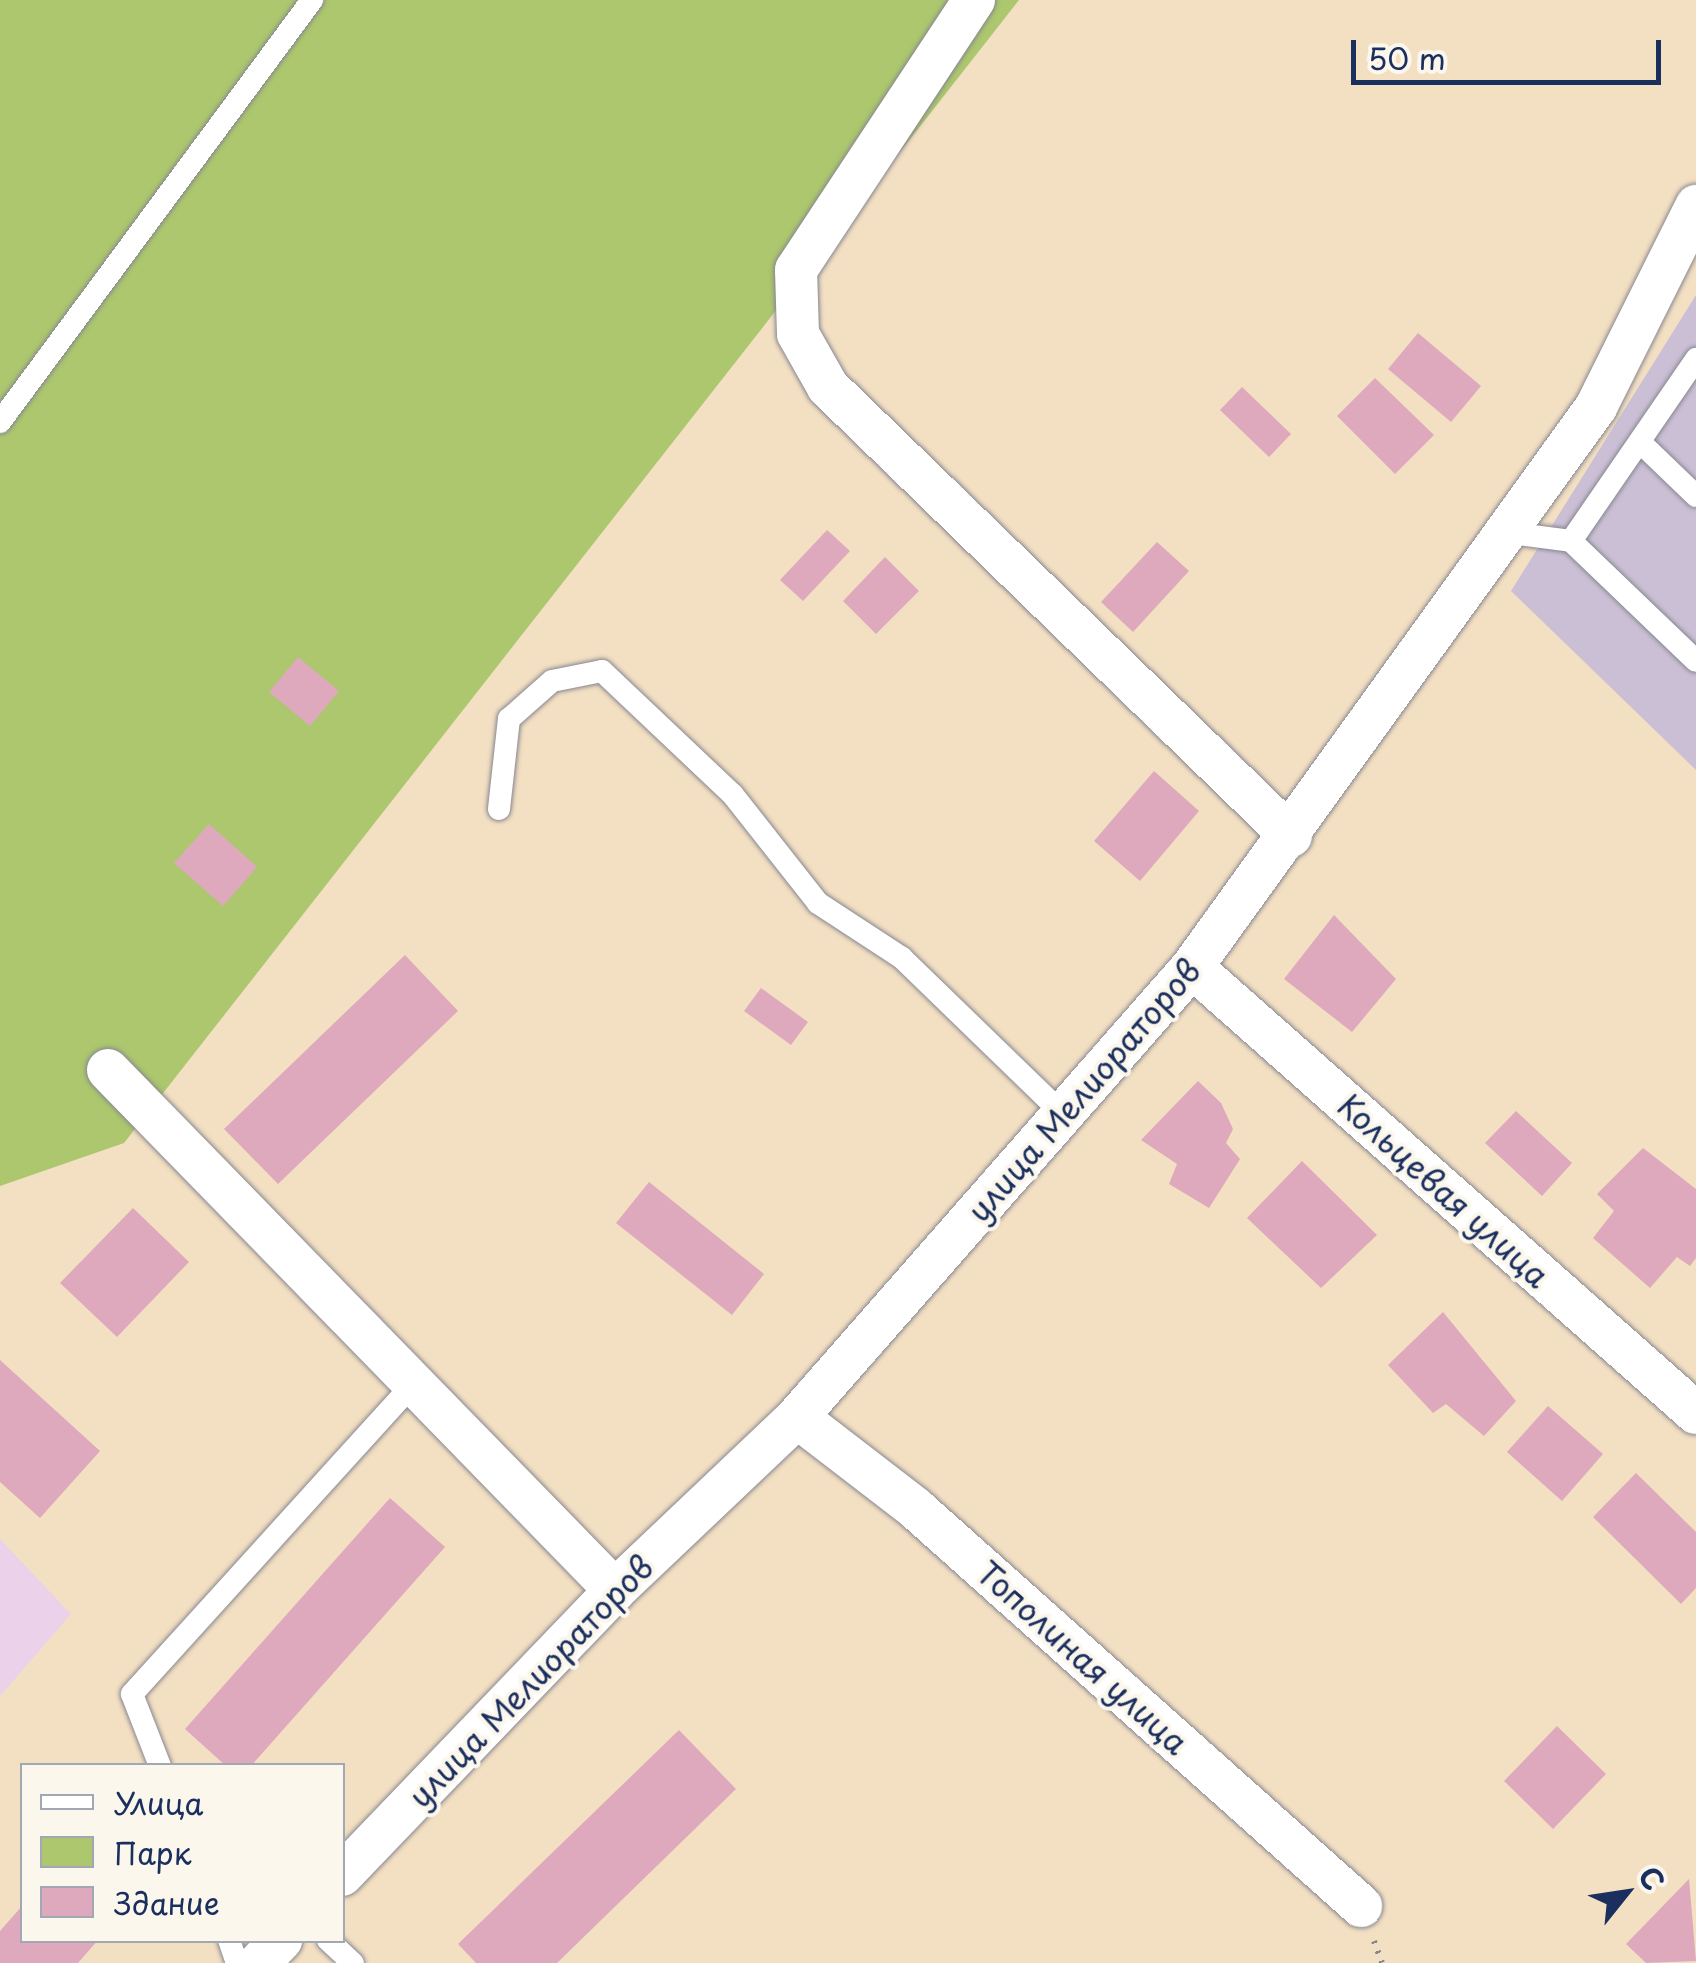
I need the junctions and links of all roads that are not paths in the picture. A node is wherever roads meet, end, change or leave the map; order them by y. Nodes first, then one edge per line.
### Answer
1 (312, 0) edge
2 (974, 0) edge
3 (1696, 206) edge
4 (1696, 359) edge
5 (0, 422) edge
6 (1642, 444) junction
7 (1696, 496) edge
8 (1499, 532) junction
9 (1571, 541) junction
10 (1696, 660) edge
11 (498, 809) dead end
12 (1291, 836) junction
13 (1192, 967) junction
14 (108, 1070) dead end
15 (1063, 1114) junction
16 (412, 1385) junction
17 (1696, 1413) edge
18 (797, 1417) junction
19 (615, 1590) junction
20 (159, 1763) edge
21 (345, 1873) edge
22 (1362, 1906) dead end
23 (277, 1943) edge
24 (331, 1943) edge
25 (259, 1963) edge
26 (353, 1963) edge

1 - 5 lane
2 - 12 street
3 - 8 street, улица Мелиораторов
4 - 6 lane
6 - 7 lane
6 - 9 lane
8 - 9 lane
8 - 12 street, улица Мелиораторов
9 - 10 lane
11 - 15 lane
12 - 13 street, улица Мелиораторов
13 - 15 street, улица Мелиораторов
13 - 17 street, Кольцевая улица
14 - 16 street
15 - 18 street, улица Мелиораторов
16 - 19 street
16 - 20 lane
18 - 19 street, улица Мелиораторов
18 - 22 street, Тополиная улица
19 - 21 street, улица Мелиораторов
23 - 25 street
24 - 26 lane

